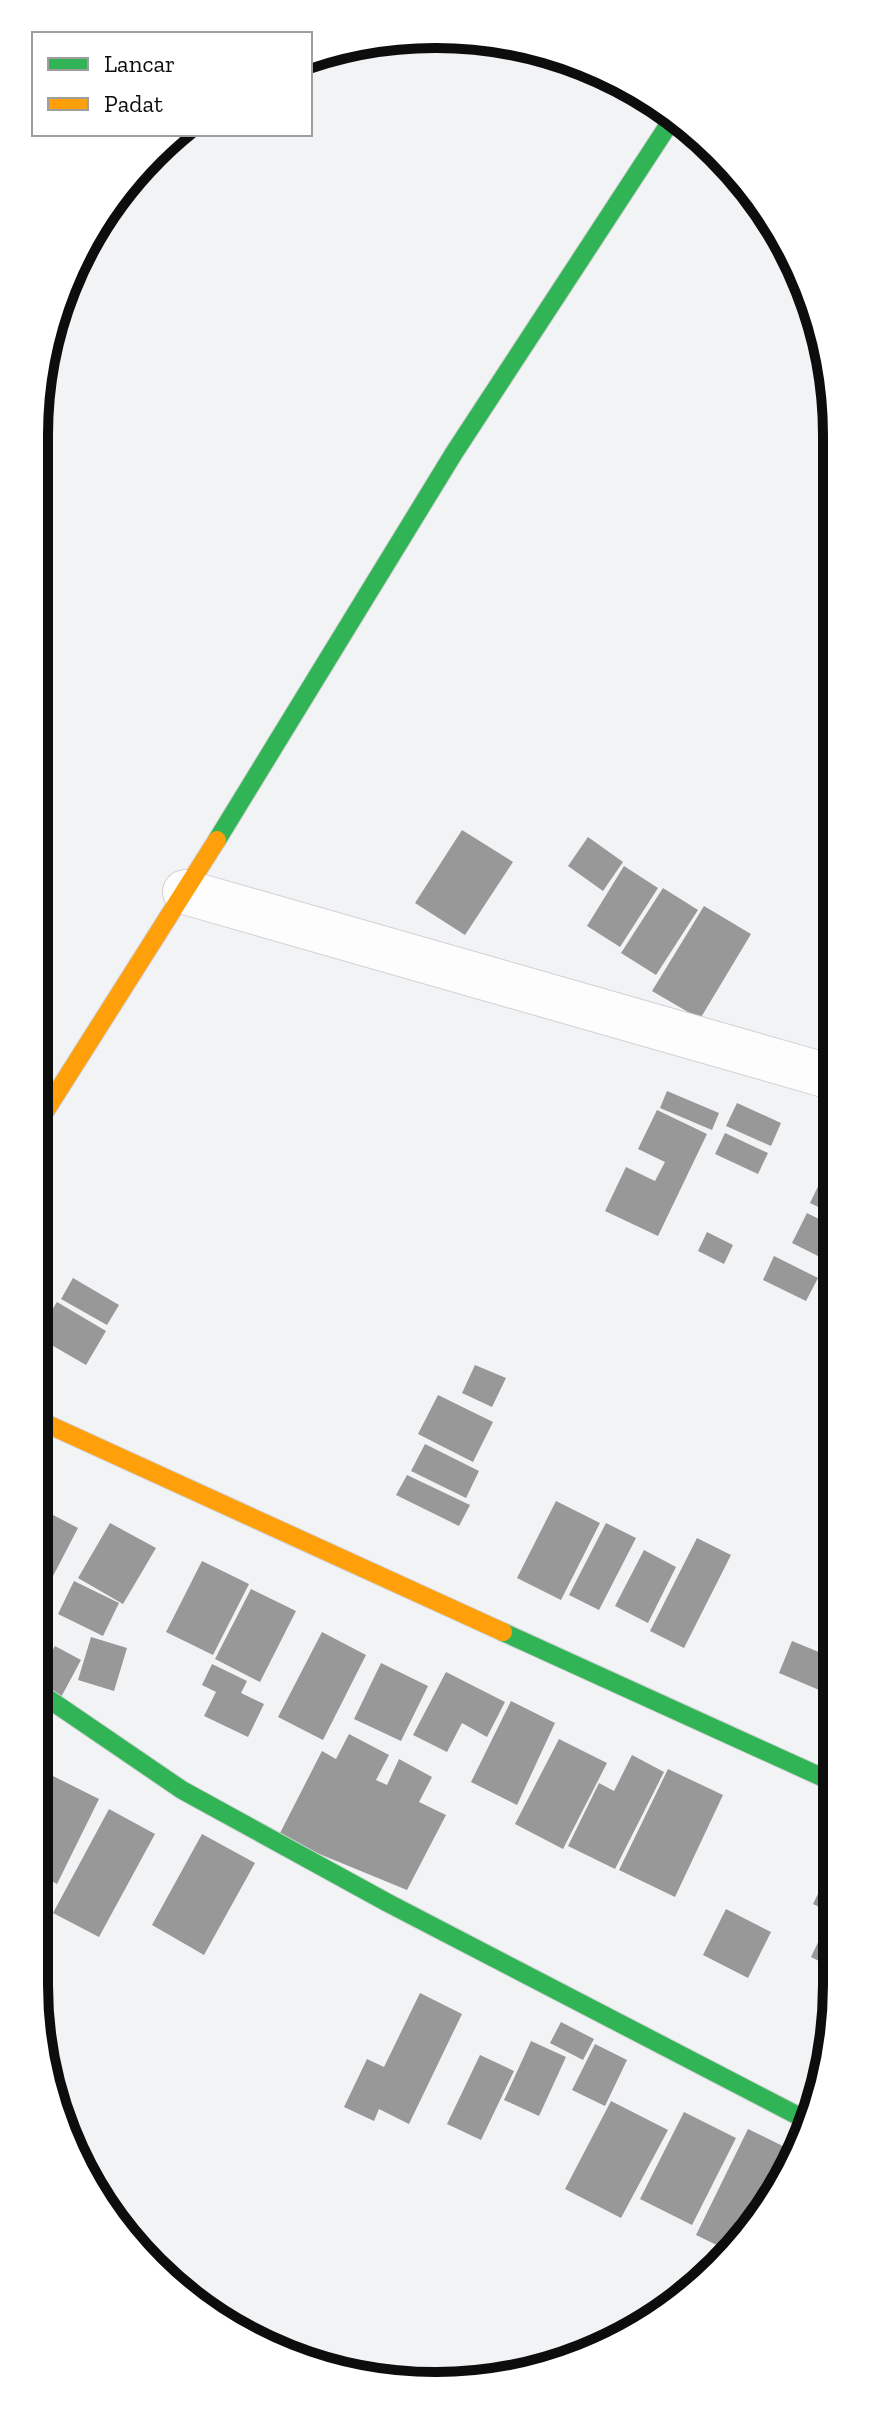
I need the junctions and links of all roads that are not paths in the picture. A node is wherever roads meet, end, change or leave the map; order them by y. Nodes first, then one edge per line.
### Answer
1 (668, 126) edge
2 (185, 892) junction
3 (823, 1075) edge
4 (48, 1107) edge
5 (48, 1424) edge
6 (48, 1698) edge
7 (823, 1778) edge
8 (799, 2117) edge

1 - 2 street
2 - 3 street
2 - 4 street
5 - 7 street
6 - 8 street

